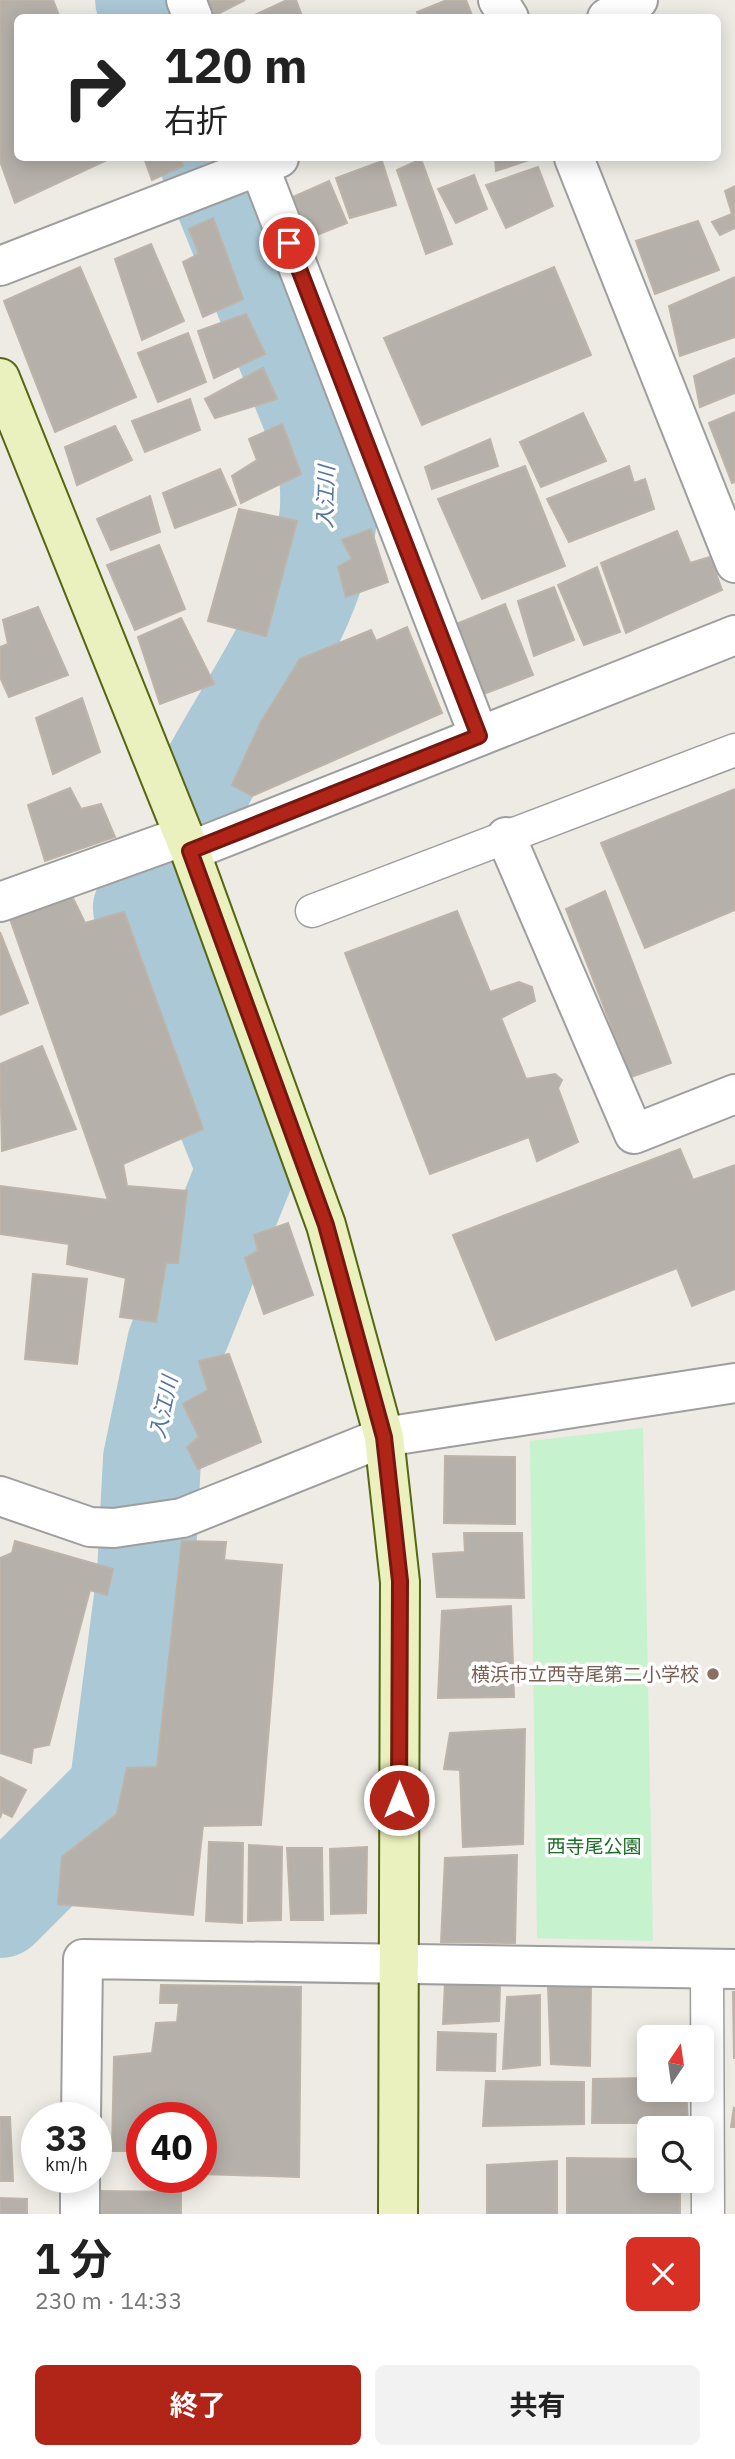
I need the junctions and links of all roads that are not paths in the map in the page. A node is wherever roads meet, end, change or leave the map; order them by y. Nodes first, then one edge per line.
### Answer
1 (638, 0) edge
2 (614, 14) edge
3 (575, 161) edge
4 (258, 164) edge
5 (0, 266) edge
6 (0, 378) edge
7 (735, 563) edge
8 (735, 635) edge
9 (479, 736) junction
10 (735, 750) edge
11 (506, 837) junction
12 (187, 844) junction
13 (0, 902) edge
14 (312, 911) dead end
15 (735, 1094) edge
16 (735, 1384) edge
17 (384, 1437) junction
18 (0, 1496) edge
19 (399, 1964) junction
20 (721, 1969) edge
21 (81, 2102) edge
22 (80, 2193) edge
23 (80, 2214) edge
24 (398, 2214) edge
25 (708, 2214) edge

1 - 2 street
3 - 7 street
4 - 5 street
4 - 9 street
6 - 12 street
8 - 9 street
9 - 12 street
10 - 11 lane
11 - 14 lane
11 - 15 street
12 - 13 street
12 - 17 street
16 - 17 street
17 - 18 street
17 - 19 street
19 - 20 street
19 - 21 street
19 - 24 street
20 - 25 lane
22 - 23 street

